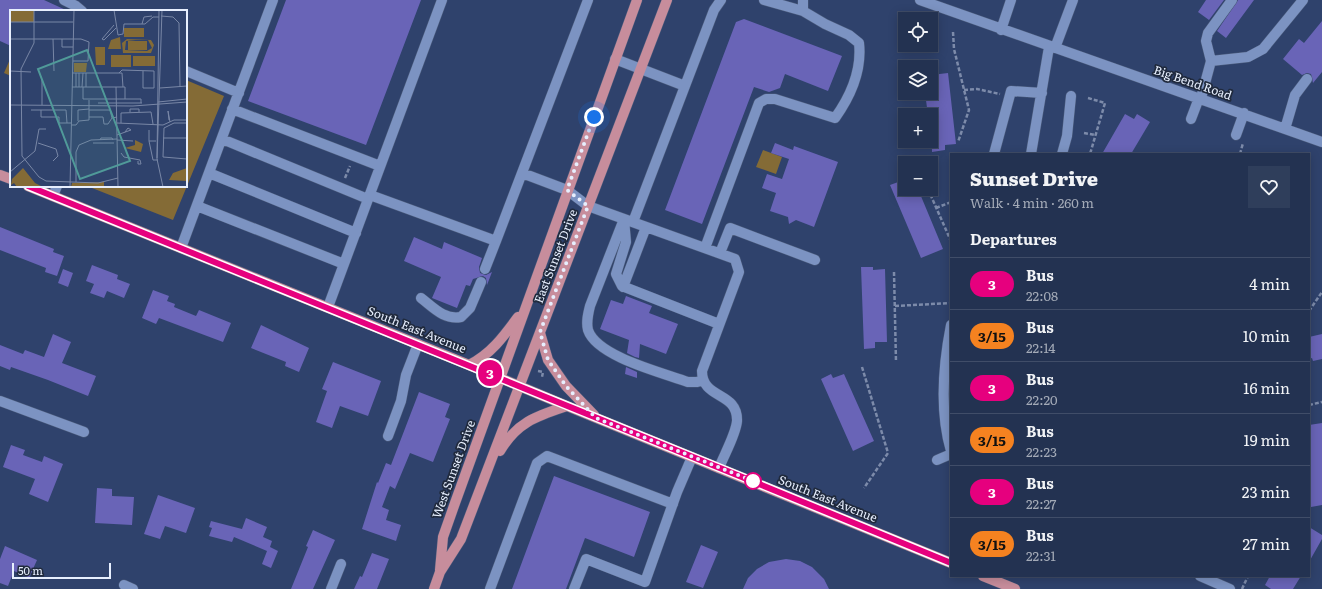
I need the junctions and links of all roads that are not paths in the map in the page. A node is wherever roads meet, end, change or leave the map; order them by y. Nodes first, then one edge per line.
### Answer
1 (64, 0) edge
2 (273, 0) edge
3 (442, 0) edge
4 (588, 0) edge
5 (637, 0) edge
6 (667, 0) edge
7 (721, 0) edge
8 (764, 0) edge
9 (920, 0) edge
10 (1011, 0) edge
11 (1073, 0) edge
12 (1232, 0) edge
13 (1303, 0) edge
14 (803, 5) edge
15 (81, 10) edge
16 (1002, 30) junction
17 (1052, 48) junction
18 (615, 59) junction
19 (1211, 61) junction
20 (640, 70) junction
21 (187, 71) edge
22 (1307, 79) dead end
23 (685, 86) junction
24 (238, 93) junction
25 (1042, 93) junction
26 (1071, 96) dead end
27 (1200, 98) junction
28 (232, 109) junction
29 (1244, 113) junction
30 (1191, 119) dead end
31 (1285, 129) junction
32 (1236, 136) dead end
33 (222, 139) junction
34 (1322, 142) edge
35 (994, 153) edge
36 (1032, 153) edge
37 (1062, 153) edge
38 (380, 166) junction
39 (209, 173) junction
40 (522, 173) junction
41 (0, 175) edge
42 (10, 179) edge
43 (30, 187) edge
44 (57, 187) edge
45 (567, 190) junction
46 (53, 196) junction
47 (369, 197) junction
48 (197, 206) junction
49 (588, 206) junction
50 (629, 220) junction
51 (646, 227) junction
52 (356, 233) junction
53 (496, 241) junction
54 (181, 248) junction
55 (705, 248) junction
56 (720, 253) junction
57 (815, 260) dead end
58 (344, 264) junction
59 (485, 270) dead end
60 (481, 282) dead end
61 (623, 287) junction
62 (421, 298) dead end
63 (328, 307) junction
64 (525, 307) junction
65 (719, 324) junction
66 (950, 331) edge
67 (540, 332) junction
68 (418, 344) junction
69 (469, 364) junction
70 (500, 377) junction
71 (703, 380) junction
72 (520, 386) junction
73 (0, 401) edge
74 (567, 406) junction
75 (596, 418) junction
76 (84, 432) dead end
77 (388, 436) dead end
78 (950, 448) edge
79 (950, 453) edge
80 (692, 456) junction
81 (937, 460) dead end
82 (719, 468) junction
83 (483, 481) junction
84 (673, 504) junction
85 (950, 563) edge
86 (341, 564) dead end
87 (440, 572) junction
88 (985, 577) edge
89 (1202, 577) edge
90 (331, 589) edge
91 (434, 589) edge
92 (490, 589) edge
93 (574, 589) edge
94 (1015, 589) edge
95 (1230, 589) edge

1 - 15 street
2 - 24 street
3 - 38 street
4 - 40 street
5 - 18 main road, East Sunset Drive
6 - 20 main road, East Sunset Drive
7 - 23 street
8 - 14 street
9 - 16 street, Big Bend Road
10 - 16 street
11 - 17 street
12 - 19 street
13 - 19 street
14 - 55 street
16 - 17 street, Big Bend Road
17 - 25 street
17 - 27 street, Big Bend Road
18 - 20 street
18 - 45 main road, East Sunset Drive
19 - 27 street
20 - 23 street
20 - 49 main road, East Sunset Drive
21 - 24 street
22 - 31 street
23 - 50 street
24 - 28 street
25 - 35 street
25 - 36 street
26 - 37 street
27 - 29 street, Big Bend Road
27 - 30 street
28 - 33 street
28 - 38 street
29 - 31 street, Big Bend Road
29 - 32 street
31 - 34 street, Big Bend Road
33 - 39 street
33 - 47 street
38 - 47 street
39 - 48 street
39 - 52 street
40 - 45 street
40 - 53 street
41 - 42 main road
43 - 46 main road, South East Avenue
44 - 46 street
45 - 49 street
45 - 64 main road, East Sunset Drive
46 - 54 main road, South East Avenue
47 - 52 street
47 - 53 street
48 - 54 street
48 - 58 street
49 - 50 street
49 - 67 main road, East Sunset Drive
50 - 51 street
50 - 61 street
50 - 71 street
51 - 55 street
51 - 61 street
52 - 58 street
53 - 59 street
54 - 63 main road, South East Avenue
55 - 56 street
56 - 57 street
56 - 65 street
58 - 63 street
60 - 62 street
61 - 65 street
63 - 68 main road, South East Avenue
64 - 69 main road
64 - 70 main road, East Sunset Drive
65 - 71 street
66 - 78 street
67 - 72 main road, East Sunset Drive
67 - 75 main road
68 - 69 main road, South East Avenue
68 - 77 street
69 - 70 main road, South East Avenue
70 - 72 main road, South East Avenue
70 - 87 main road, West Sunset Drive
71 - 82 street
72 - 74 main road, South East Avenue
72 - 83 main road, West Sunset Drive
73 - 76 street
74 - 75 main road, South East Avenue
74 - 83 main road
75 - 80 main road, South East Avenue
79 - 81 street
80 - 82 main road, South East Avenue
80 - 84 street
82 - 85 main road, South East Avenue
83 - 87 main road, West Sunset Drive
84 - 92 street
84 - 93 street
86 - 90 street
87 - 91 main road, West Sunset Drive
88 - 94 main road
89 - 95 street

